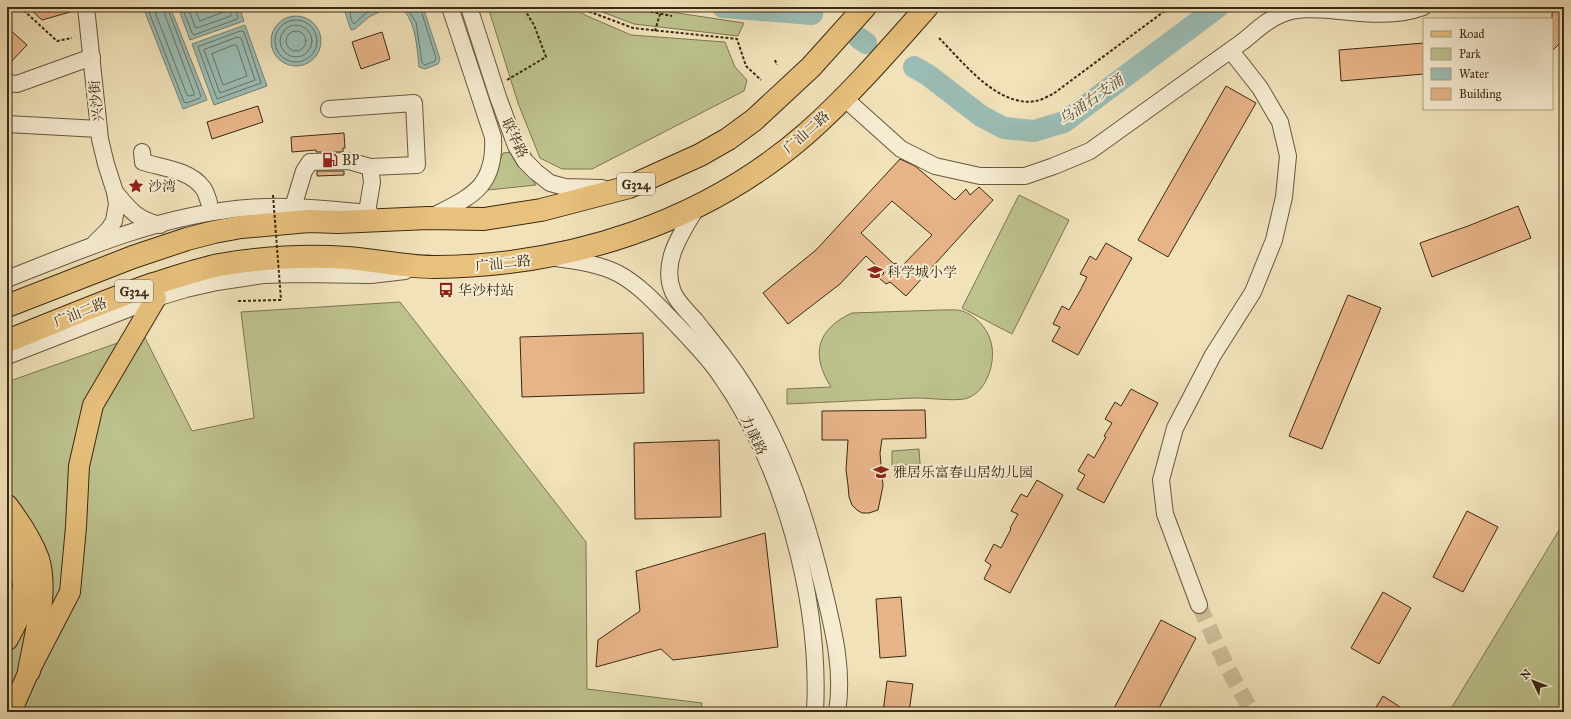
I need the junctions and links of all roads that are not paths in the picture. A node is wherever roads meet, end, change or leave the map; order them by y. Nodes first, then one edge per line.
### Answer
1 (86, 7) edge
2 (450, 7) edge
3 (469, 7) edge
4 (865, 7) edge
5 (1423, 7) edge
6 (922, 13) edge
7 (1231, 50) junction
8 (92, 57) junction
9 (7, 83) edge
10 (850, 90) junction
11 (329, 109) dead end
12 (7, 124) edge
13 (99, 129) junction
14 (142, 152) dead end
15 (370, 167) junction
16 (629, 187) junction
17 (116, 192) junction
18 (209, 202) dead end
19 (698, 205) junction
20 (293, 207) junction
21 (367, 212) junction
22 (428, 218) junction
23 (160, 225) junction
24 (90, 247) junction
25 (548, 257) junction
26 (430, 267) junction
27 (7, 279) edge
28 (156, 298) junction
29 (7, 306) edge
30 (7, 341) edge
31 (7, 356) edge
32 (7, 506) edge
33 (7, 530) edge
34 (1199, 605) tunnel mouth
35 (7, 639) edge
36 (29, 671) junction
37 (11, 712) edge
38 (815, 712) edge
39 (838, 712) edge

1 - 8 street, 兴沙街
2 - 22 street, 联华路
3 - 16 street, 联华路
4 - 16 highway, G324
5 - 7 street
6 - 10 highway, 广汕二路 / G324
7 - 10 street
7 - 34 street
8 - 9 street
8 - 13 street, 兴沙街
10 - 19 highway, 广汕二路 / G324
11 - 15 street
12 - 13 street
13 - 17 street, 兴沙街
14 - 18 street
15 - 20 street
15 - 21 street
16 - 22 highway, G324
17 - 23 street
17 - 24 street
19 - 25 highway, 广汕二路 / G324
19 - 39 street, 力康路
20 - 21 street
20 - 23 street
21 - 22 street
22 - 29 highway, G324
23 - 24 street
24 - 27 street
25 - 26 highway, 广汕二路 / G324
25 - 38 street, 力康路
26 - 28 street
26 - 30 highway, 广汕二路 / G324
28 - 31 street
28 - 36 main road
32 - 36 highway
33 - 35 highway
36 - 37 main road

